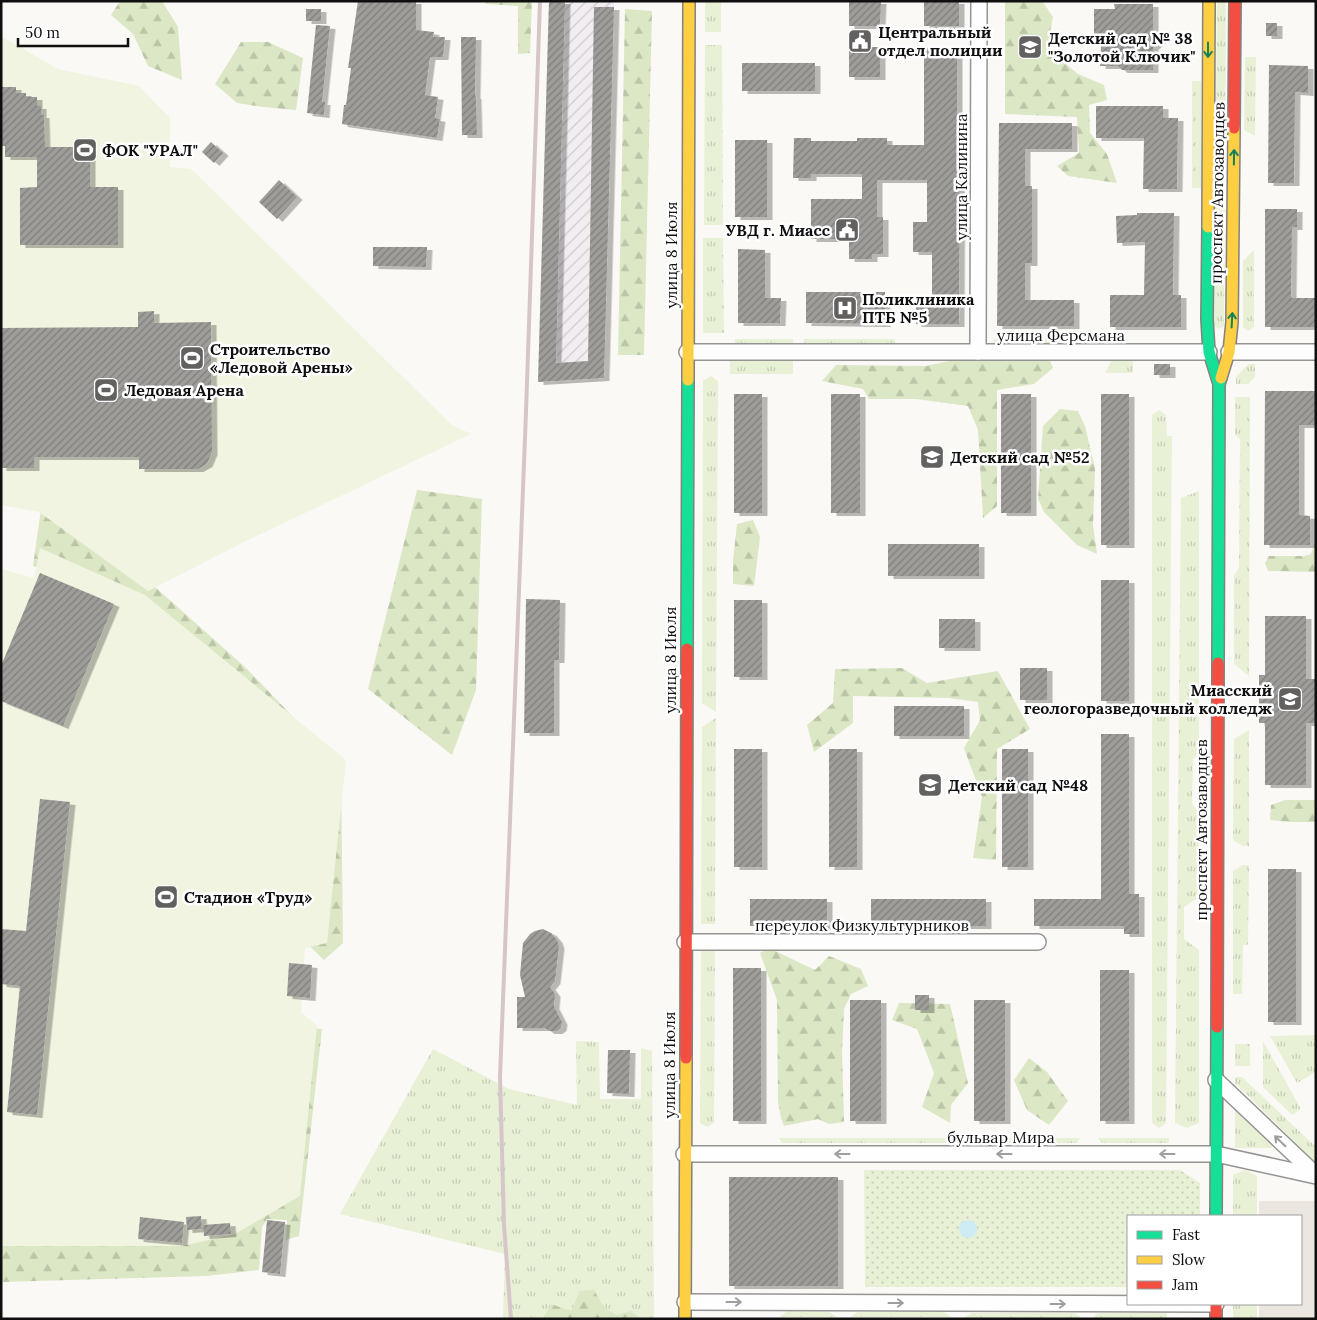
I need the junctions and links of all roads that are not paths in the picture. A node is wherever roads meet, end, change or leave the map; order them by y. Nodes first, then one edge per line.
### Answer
1 (689, 1) edge
2 (979, 1) edge
3 (1209, 1) edge
4 (1235, 1) edge
5 (687, 352) junction
6 (978, 352) junction
7 (1209, 352) junction
8 (1229, 352) junction
9 (1316, 352) edge
10 (1219, 384) junction
11 (685, 942) junction
12 (1038, 942) dead end
13 (1216, 1080) junction
14 (684, 1154) junction
15 (1216, 1154) junction
16 (1316, 1176) edge
17 (1216, 1215) edge
18 (685, 1302) junction
19 (1217, 1309) edge
20 (684, 1319) edge

1 - 5 main road, улица 8 Июля
2 - 6 street, улица Калинина
3 -> 7 main road, проспект Автозаводцев
8 -> 4 main road, проспект Автозаводцев
5 - 6 street, улица Ферсмана
5 - 11 main road, улица 8 Июля
6 - 7 street, улица Ферсмана
7 - 8 main road, улица Ферсмана
7 - 10 main road, проспект Автозаводцев
8 - 9 street, улица Ферсмана
8 - 10 main road, проспект Автозаводцев
10 - 13 main road, проспект Автозаводцев
11 - 12 street, переулок Физкультурников
11 - 14 main road, улица 8 Июля
13 - 15 main road, проспект Автозаводцев
16 -> 13 street, бульвар Мира
15 -> 14 street, бульвар Мира
14 - 18 main road, улица 8 Июля
15 - 16 street, бульвар Мира
15 - 17 main road, проспект Автозаводцев
18 -> 19 street
18 - 20 main road, улица 8 Июля

